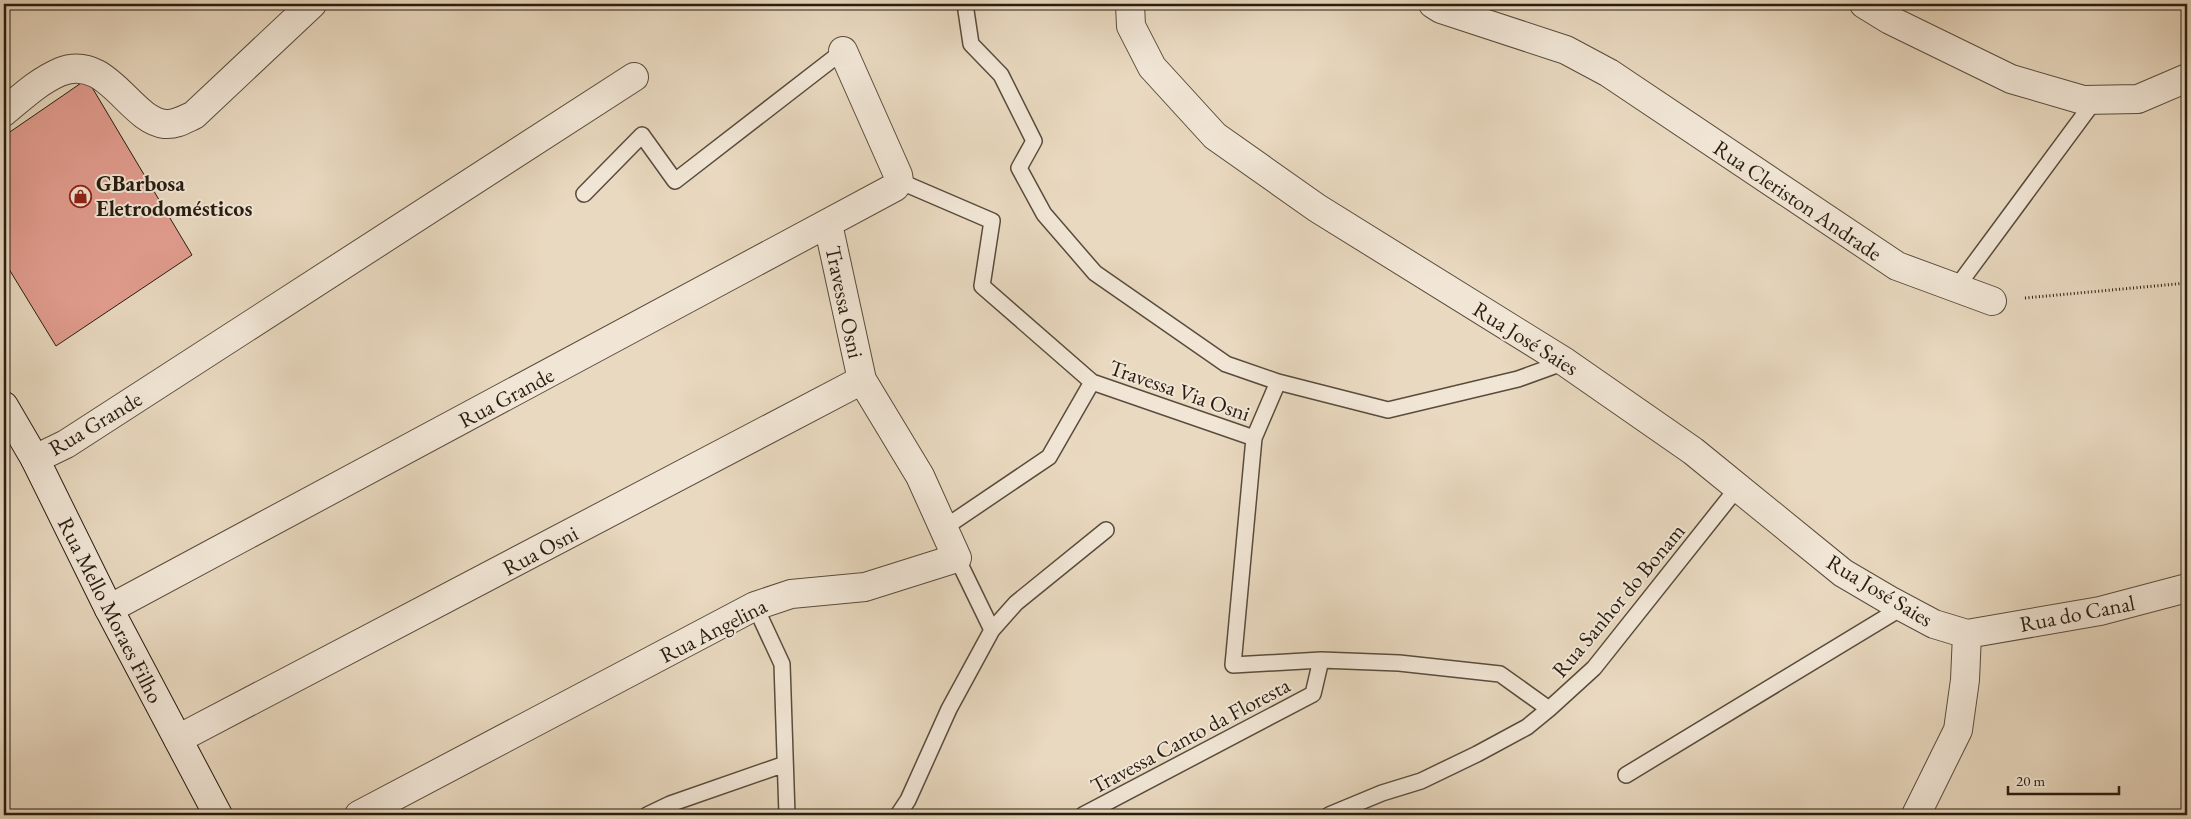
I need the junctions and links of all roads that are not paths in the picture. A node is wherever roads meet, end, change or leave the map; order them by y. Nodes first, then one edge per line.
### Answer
1 (312, 4) edge
2 (965, 4) edge
3 (1130, 4) edge
4 (1433, 4) edge
5 (1864, 4) edge
6 (842, 51) joint
7 (634, 78) dead end
8 (2187, 78) edge
9 (2095, 100) junction
10 (4, 112) edge
11 (899, 180) junction
12 (584, 194) dead end
13 (828, 224) junction
14 (1956, 288) junction
15 (1992, 301) road end
16 (1565, 362) junction
17 (862, 380) junction
18 (1092, 382) junction
19 (1278, 382) junction
20 (4, 406) edge
21 (1254, 438) junction
22 (35, 459) junction
23 (1738, 487) junction
24 (944, 528) junction
25 (1106, 530) dead end
26 (957, 558) junction
27 (2187, 588) edge
28 (755, 606) junction
29 (1903, 607) junction
30 (109, 609) junction
31 (992, 630) junction
32 (1967, 634) junction
33 (1321, 660) junction
34 (1549, 709) junction
35 (178, 740) junction
36 (785, 764) junction
37 (1626, 775) dead end
38 (218, 815) edge
39 (359, 815) edge
40 (648, 815) edge
41 (787, 815) edge
42 (898, 815) edge
43 (1083, 815) edge
44 (1329, 815) edge
45 (1916, 815) edge

1 - 10 street
2 - 19 lane
3 - 16 street, Rua José Saies
4 - 14 street, Rua Cleriston Andrade
5 - 9 street
6 - 11 street
6 - 12 lane
7 - 22 street, Rua Grande
8 - 9 street
9 - 14 lane
11 - 13 street, Rua Grande
11 - 18 lane
13 - 17 street, Travessa Osni
13 - 30 street, Rua Grande
14 - 15 street, Rua Cleriston Andrade
16 - 19 lane
16 - 23 street, Rua José Saies
17 - 24 street
17 - 35 street, Rua Osni
18 - 21 lane, Travessa Via Osni
18 - 24 lane
19 - 21 lane
20 - 22 street, Rua Mello Moraes Filho
21 - 33 lane, Travessa Canto da Floresta
22 - 30 street, Rua Mello Moraes Filho
23 - 29 street, Rua José Saies
23 - 34 lane, Rua Sanhor do Bonam
24 - 26 street
25 - 31 lane
26 - 28 street, Rua Angelina
26 - 31 lane
27 - 32 street, Rua do Canal
28 - 36 lane
28 - 39 street, Rua Angelina
29 - 32 street, Rua José Saies
29 - 37 lane
30 - 35 street, Rua Mello Moraes Filho
31 - 42 lane
32 - 45 street
33 - 34 lane, Travessa Canto da Floresta
33 - 43 lane, Travessa Canto da Floresta
34 - 44 lane, Rua Sanhor do Bonam
35 - 38 street, Rua Mello Moraes Filho
36 - 40 lane
36 - 41 lane

